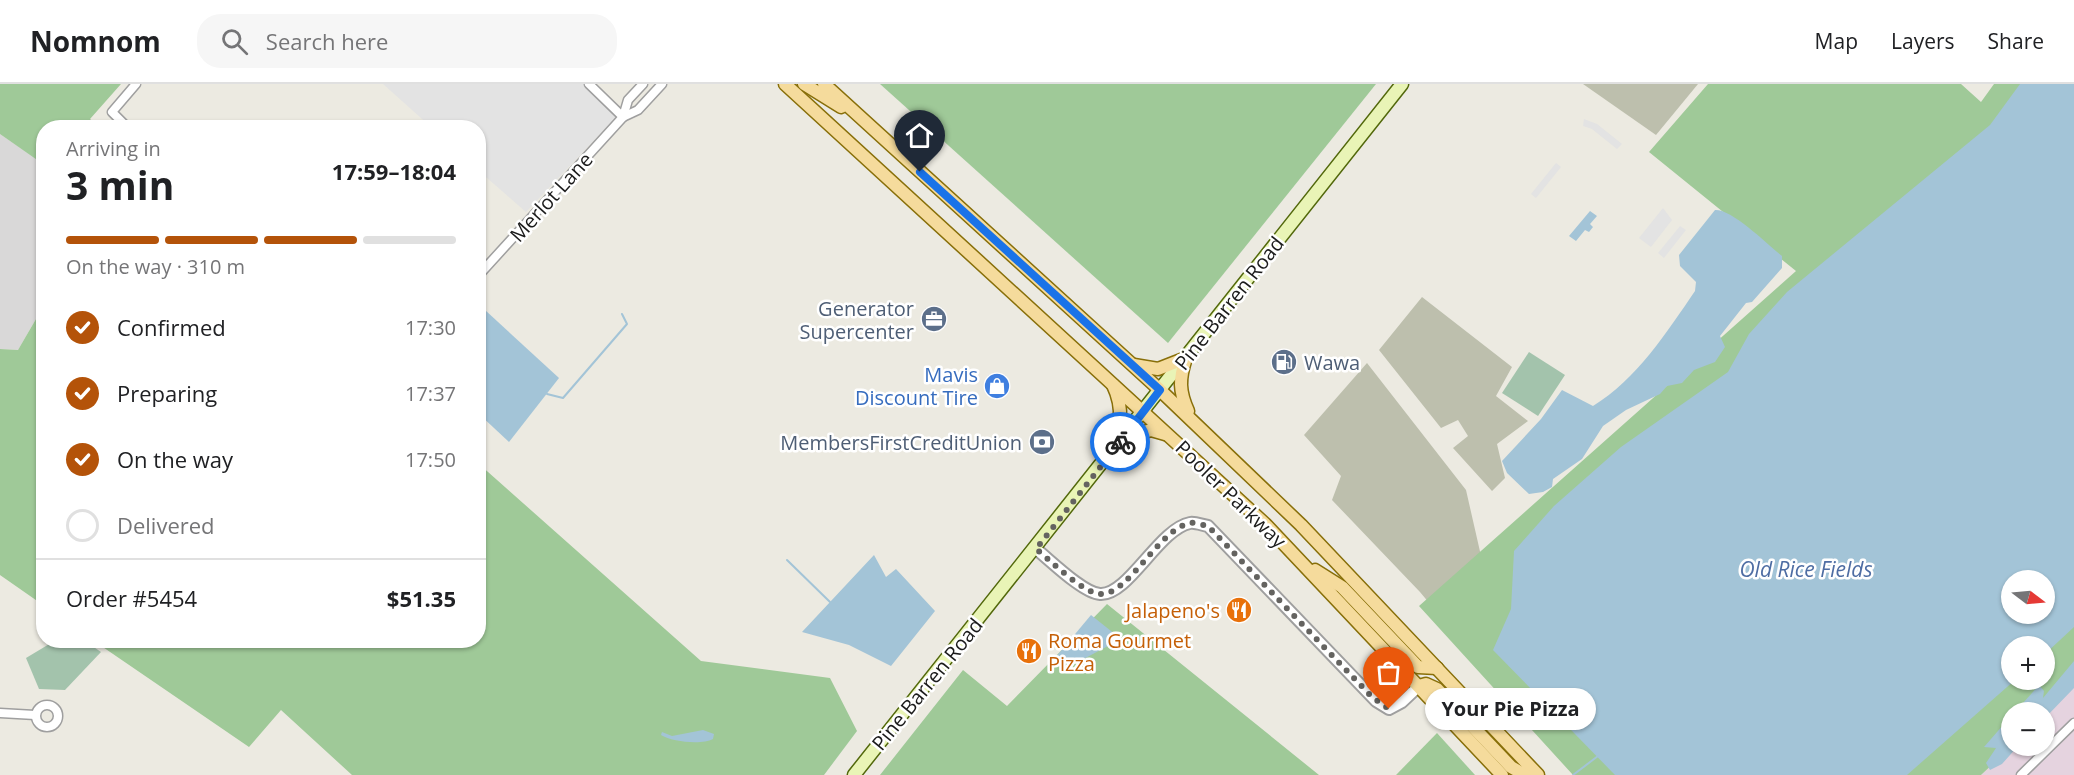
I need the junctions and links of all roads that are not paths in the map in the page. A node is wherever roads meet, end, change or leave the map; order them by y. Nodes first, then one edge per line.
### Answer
1 (136, 84) edge
2 (589, 84) edge
3 (643, 84) edge
4 (662, 84) edge
5 (785, 84) edge
6 (804, 84) edge
7 (824, 84) edge
8 (1402, 84) edge
9 (622, 117) junction
10 (120, 120) edge
11 (867, 124) junction
12 (486, 267) edge
13 (1186, 358) junction
14 (1132, 365) junction
15 (1111, 382) junction
16 (1160, 390) junction
17 (1144, 412) junction
18 (1191, 419) junction
19 (1123, 438) junction
20 (1173, 438) junction
21 (1112, 453) junction
22 (1036, 549) junction
23 (1299, 560) junction
24 (1437, 668) junction
25 (1419, 686) junction
26 (0, 713) edge
27 (35, 715) dead end
28 (2074, 723) edge
29 (854, 775) edge
30 (1502, 775) edge
31 (1525, 775) edge
32 (1538, 775) edge
33 (2021, 775) edge

1 - 10 street
2 - 9 street
3 - 9 street, Merlot Lane
4 - 9 street, Merlot Lane
5 - 15 main road, Pooler Parkway
6 - 11 main road
7 - 11 main road, Pooler Parkway
8 - 13 main road, Pine Barren Road
9 - 12 street, Merlot Lane
11 - 14 main road, Pooler Parkway
13 - 14 main road
13 - 16 main road, Pine Barren Road
13 - 18 main road
14 - 16 main road, Pooler Parkway
15 - 17 main road, Pooler Parkway
15 - 21 main road
16 - 17 main road, Pine Barren Road
16 - 18 main road, Pooler Parkway
17 - 19 main road, Pine Barren Road
17 - 20 main road, Pooler Parkway
18 - 24 main road, Pooler Parkway
19 - 20 main road
19 - 21 main road, Pine Barren Road
20 - 23 main road, Pooler Parkway
21 - 22 main road, Pine Barren Road
22 - 25 street
22 - 29 main road, Pine Barren Road
23 - 24 main road
23 - 25 main road, Pooler Parkway
24 - 32 main road, Pooler Parkway
25 - 30 main road, Pooler Parkway
25 - 31 main road
26 - 27 street
28 - 33 street

